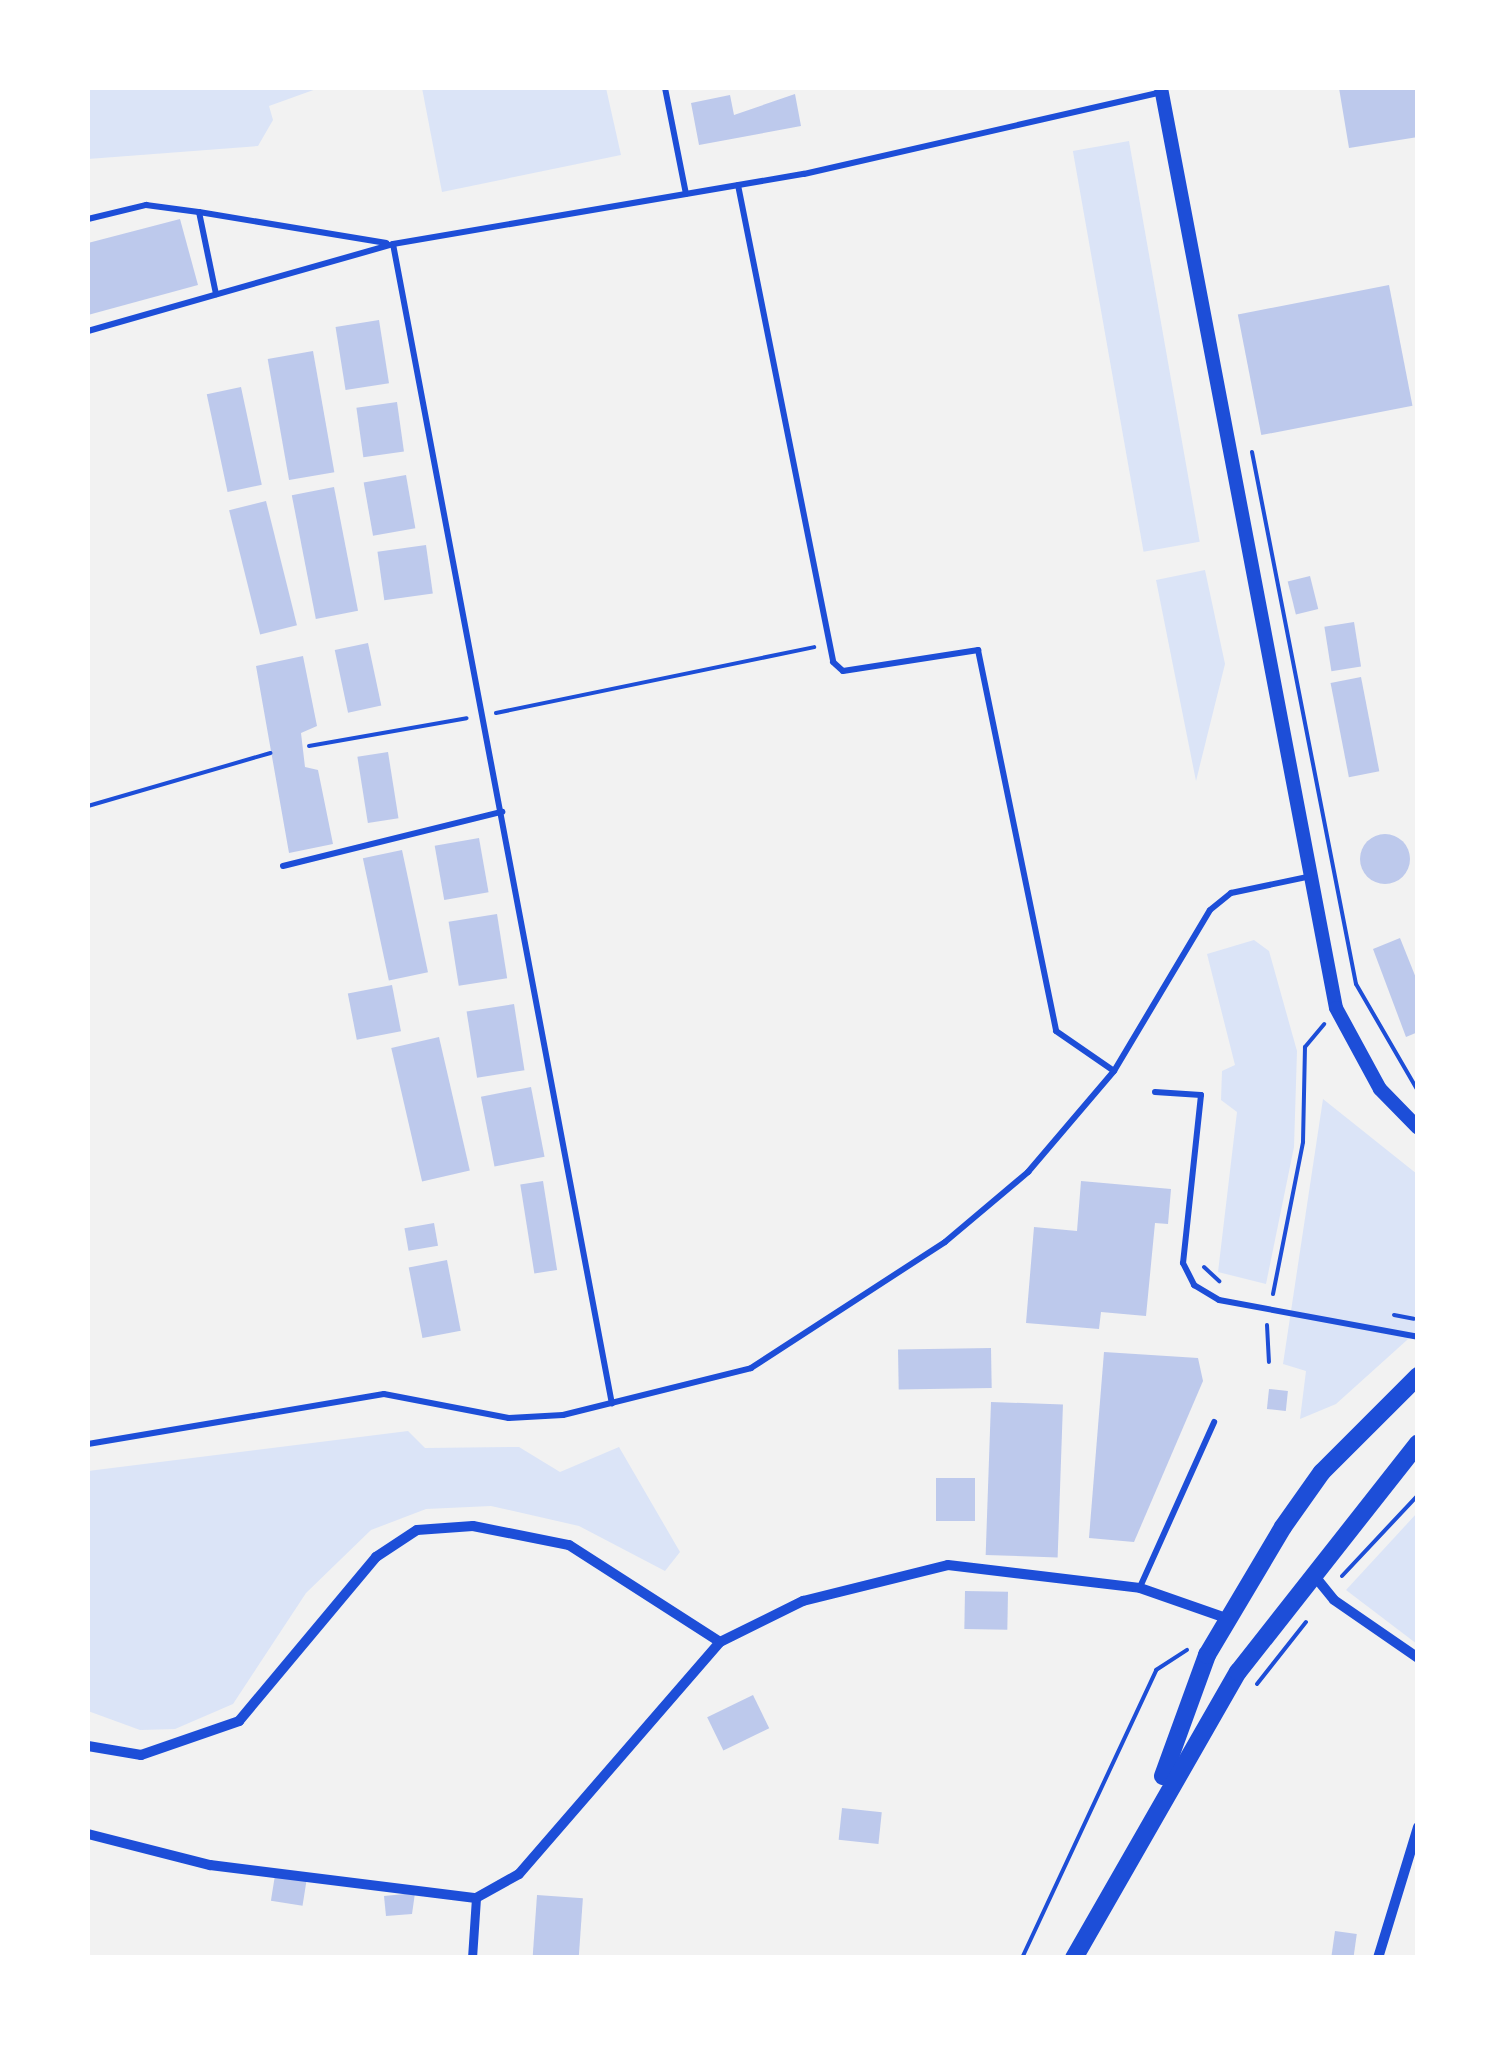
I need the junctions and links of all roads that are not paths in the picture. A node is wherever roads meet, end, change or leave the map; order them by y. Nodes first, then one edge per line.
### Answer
1 (665, 88) edge
2 (1161, 90) edge
3 (738, 185) junction
4 (686, 194) junction
5 (199, 212) junction
6 (88, 220) edge
7 (392, 244) junction
8 (216, 294) junction
9 (88, 331) edge
10 (502, 812) junction
11 (283, 866) dead end
12 (1313, 876) junction
13 (1114, 1071) junction
14 (1155, 1092) dead end
15 (1418, 1128) edge
16 (1418, 1337) edge
17 (1418, 1376) edge
18 (612, 1404) junction
19 (1214, 1422) dead end
20 (1418, 1443) edge
21 (88, 1444) edge
22 (1309, 1570) junction
23 (1140, 1588) junction
24 (1226, 1618) junction
25 (720, 1642) junction
26 (1418, 1658) edge
27 (88, 1746) edge
28 (1151, 1809) junction
29 (1418, 1827) edge
30 (88, 1834) edge
31 (476, 1898) junction
32 (472, 1958) edge
33 (1074, 1958) edge
34 (1378, 1958) edge

1 - 4 lane
2 - 3 lane
2 - 12 street
3 - 4 lane
3 - 13 lane
4 - 7 lane
5 - 6 lane
5 - 7 lane
5 - 8 lane
7 - 8 lane
7 - 10 lane
8 - 9 lane
10 - 11 lane
10 - 18 lane
12 - 13 lane
12 - 15 street
13 - 18 lane
14 - 16 lane
17 - 24 main road
18 - 21 lane
19 - 23 lane
20 - 22 main road
22 - 26 street
22 - 28 main road
23 - 24 street
23 - 25 street
24 - 28 main road
25 - 27 street
25 - 31 street
28 - 33 main road
29 - 34 street
30 - 31 street
31 - 32 street

